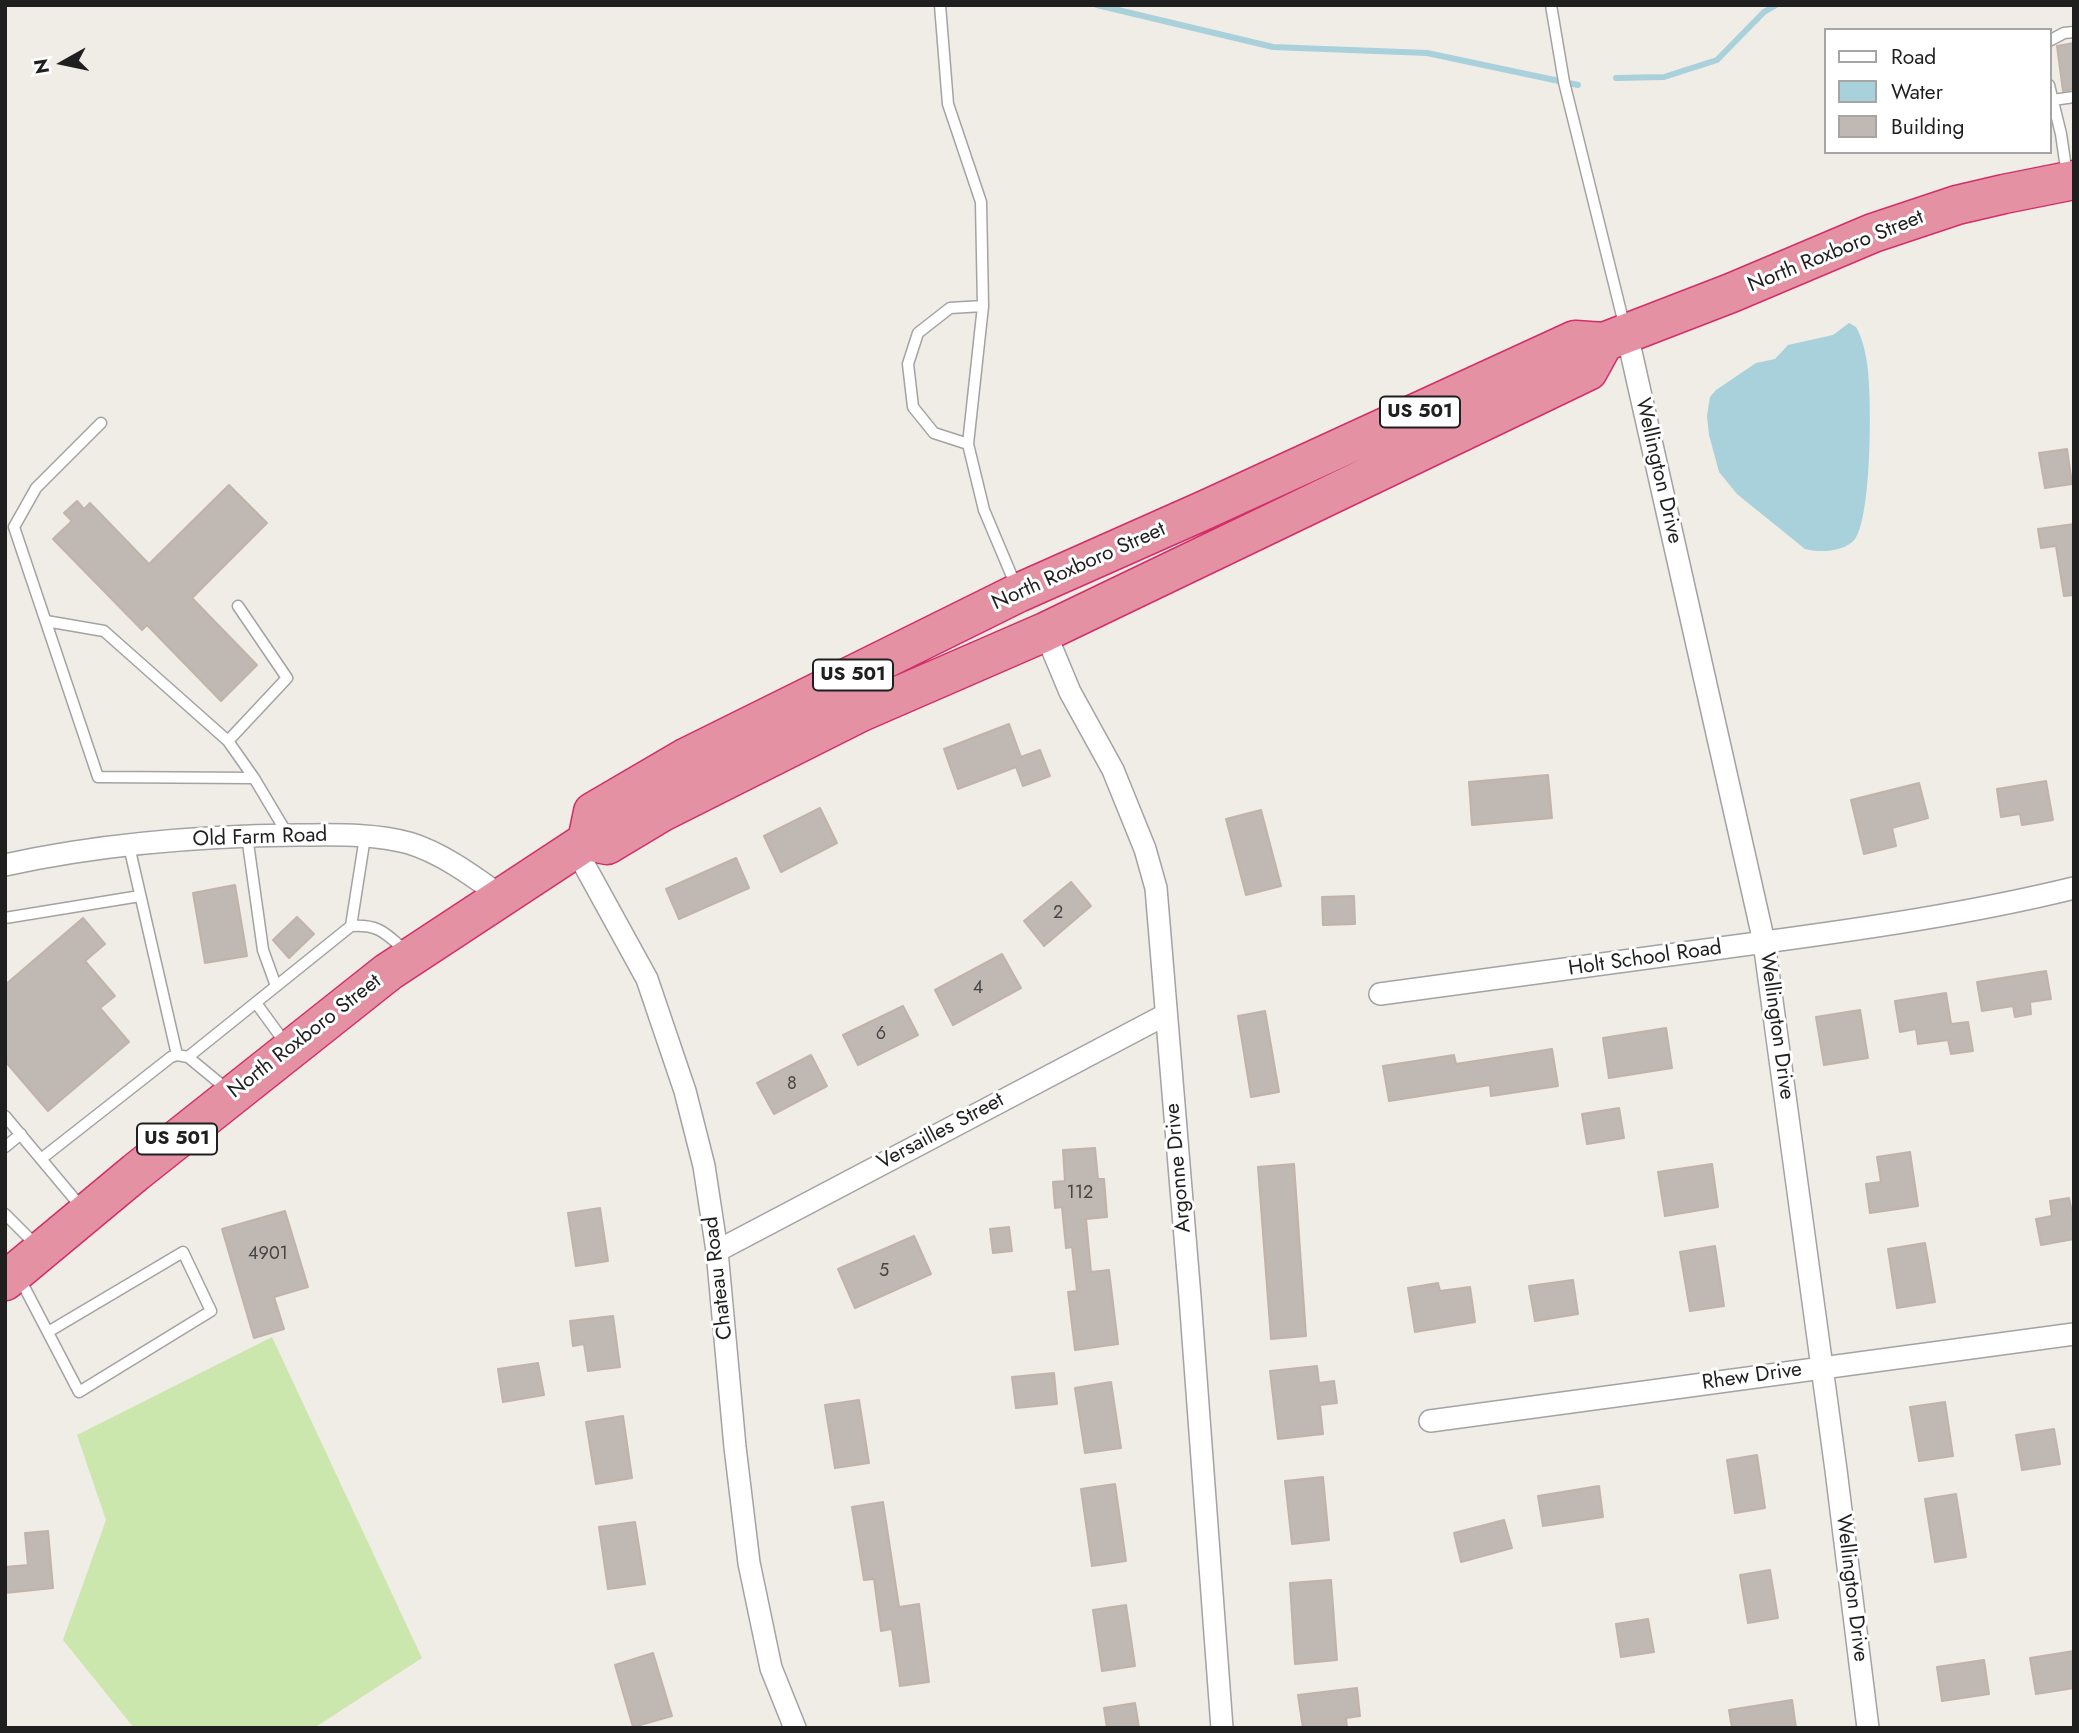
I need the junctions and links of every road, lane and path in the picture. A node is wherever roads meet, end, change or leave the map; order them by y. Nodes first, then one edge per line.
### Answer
1 (940, 5) edge
2 (1551, 5) edge
3 (2074, 32) edge
4 (2051, 40) edge
5 (2051, 92) edge
6 (2074, 97) edge
7 (2053, 100) junction
8 (2071, 181) edge
9 (983, 306) junction
10 (1616, 338) junction
11 (102, 423) dead end
12 (968, 444) junction
13 (1207, 509) junction
14 (1018, 593) junction
15 (238, 606) dead end
16 (46, 621) junction
17 (1045, 632) junction
18 (861, 712) junction
19 (228, 741) junction
20 (254, 778) junction
21 (288, 835) junction
22 (247, 836) junction
23 (365, 837) junction
24 (581, 845) junction
25 (128, 846) junction
26 (5, 865) edge
27 (2074, 888) edge
28 (140, 896) junction
29 (501, 896) junction
30 (5, 918) edge
31 (351, 926) junction
32 (1764, 942) junction
33 (412, 956) junction
34 (276, 986) junction
35 (1380, 994) dead end
36 (256, 1003) junction
37 (1165, 1015) junction
38 (289, 1049) junction
39 (182, 1056) junction
40 (233, 1094) junction
41 (5, 1116) edge
42 (20, 1134) junction
43 (5, 1147) edge
44 (41, 1159) junction
45 (86, 1213) junction
46 (5, 1214) edge
47 (718, 1251) junction
48 (21, 1268) edge
49 (48, 1332) junction
50 (2074, 1334) edge
51 (1822, 1367) junction
52 (1430, 1421) dead end
53 (794, 1728) edge
54 (1222, 1728) edge
55 (1868, 1728) edge

1 - 9 lane
2 - 10 lane
3 - 4 lane
5 - 7 lane
6 - 7 lane
7 - 8 lane
8 - 10 highway, North Roxboro Street / US 501
9 - 12 lane
9 - 12 lane
10 - 13 highway, North Roxboro Street / US 501
10 - 17 highway, North Roxboro Street / US 501
10 - 32 street, Wellington Drive
11 - 16 lane
12 - 14 lane
13 - 14 highway, North Roxboro Street / US 501
13 - 17 highway
14 - 18 highway
14 - 24 highway, North Roxboro Street / US 501
15 - 19 lane
16 - 19 lane
16 - 20 lane
17 - 18 highway, North Roxboro Street / US 501
17 - 37 street, Argonne Drive
18 - 24 highway, North Roxboro Street / US 501
19 - 20 lane
20 - 21 lane
21 - 22 street, Old Farm Road
21 - 23 street, Old Farm Road
22 - 25 street, Old Farm Road
22 - 34 lane
23 - 29 street, Old Farm Road
23 - 31 lane
24 - 29 highway, North Roxboro Street / US 501
24 - 47 street, Chateau Road
25 - 26 street, Old Farm Road
25 - 28 lane
27 - 32 street, Holt School Road
28 - 30 lane
28 - 39 lane
29 - 33 highway, North Roxboro Street / US 501
31 - 33 lane
31 - 34 lane
32 - 35 street, Holt School Road
32 - 51 street, Wellington Drive
33 - 38 highway, North Roxboro Street / US 501
34 - 36 lane
36 - 38 lane
36 - 39 lane
37 - 47 street, Versailles Street
37 - 54 street, Argonne Drive
38 - 40 highway, North Roxboro Street / US 501
39 - 40 lane
39 - 44 lane
40 - 45 highway, North Roxboro Street / US 501
41 - 42 lane
42 - 43 lane
42 - 44 lane
44 - 45 lane
45 - 48 highway, North Roxboro Street / US 501
46 - 48 lane
47 - 53 street, Chateau Road
48 - 49 lane
49 - 49 lane
50 - 51 street, Rhew Drive
51 - 52 street, Rhew Drive
51 - 55 street, Wellington Drive

